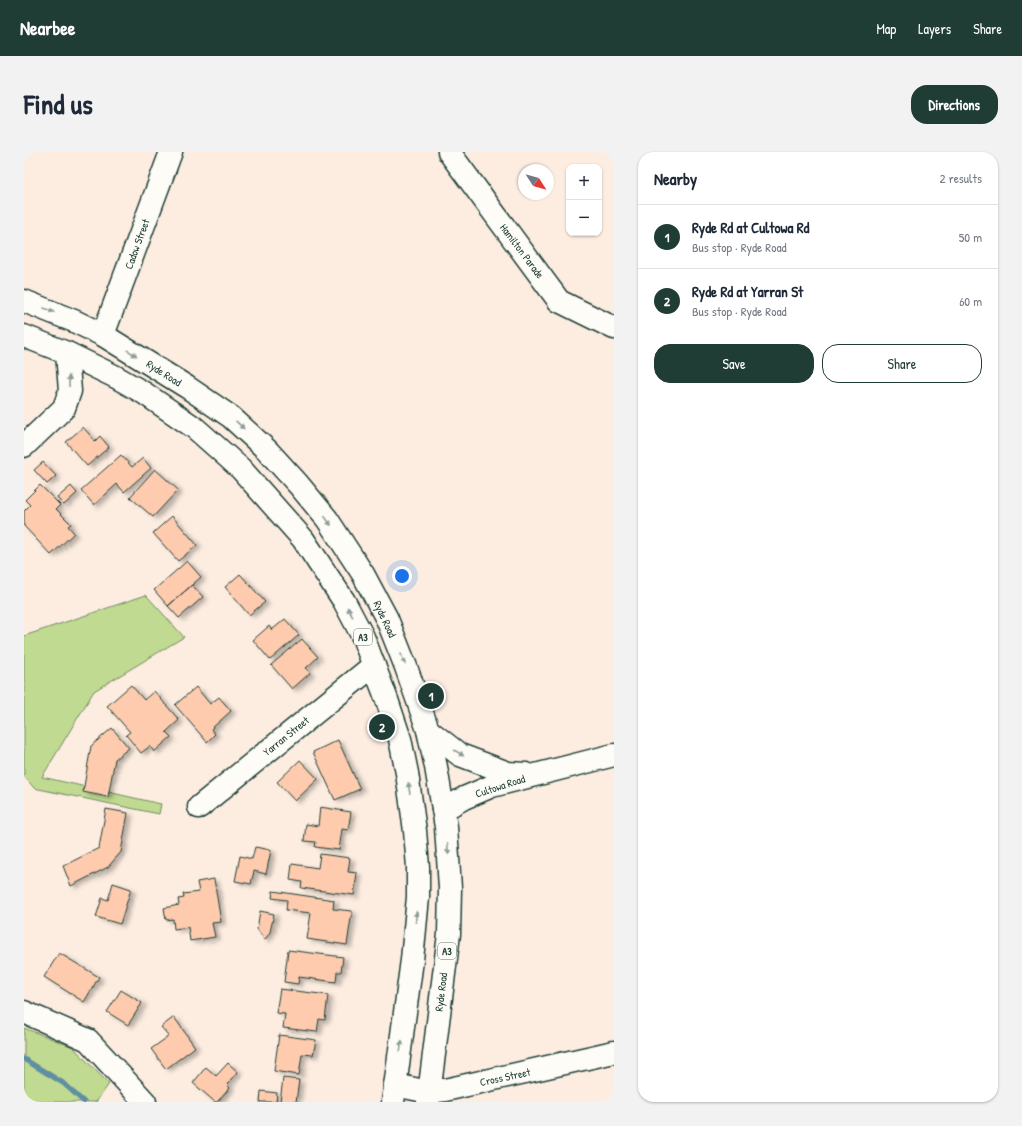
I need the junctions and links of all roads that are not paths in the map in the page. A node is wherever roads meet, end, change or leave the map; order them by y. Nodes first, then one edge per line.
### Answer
1 (171, 152) edge
2 (449, 152) edge
3 (24, 301) edge
4 (614, 328) edge
5 (103, 335) junction
6 (24, 336) edge
7 (67, 352) junction
8 (24, 446) edge
9 (374, 665) junction
10 (428, 730) junction
11 (614, 755) edge
12 (536, 775) junction
13 (199, 807) dead end
14 (443, 810) junction
15 (24, 1012) edge
16 (614, 1052) edge
17 (394, 1093) edge
18 (429, 1097) edge
19 (144, 1102) edge

1 - 5 main road, Cadow Street
2 - 4 main road, Hamilton Parade
3 -> 5 main road, Ryde Road / A3
5 -> 10 main road, Ryde Road / A3
6 - 7 main road, A3
8 -> 7 main road
9 -> 7 main road, A3
9 - 13 main road, Yarran Street
17 -> 9 main road, A3
10 -> 12 main road, Cultowa Road
10 - 14 main road, Ryde Road / A3
11 - 12 main road, Cultowa Road
12 - 14 main road, Cultowa Road
14 -> 18 main road, Ryde Road / A3
15 - 19 main road
16 - 18 main road, Cross Street
17 - 18 main road, Cross Street

